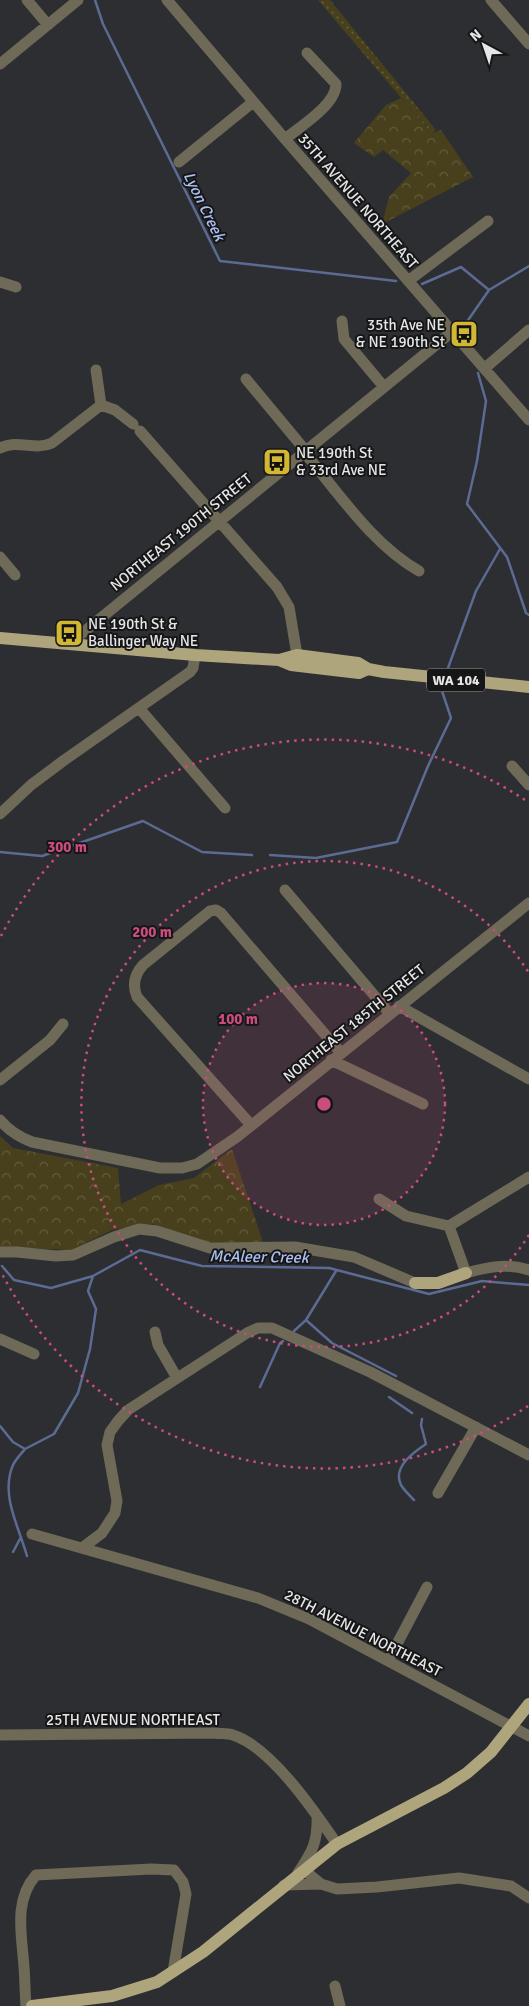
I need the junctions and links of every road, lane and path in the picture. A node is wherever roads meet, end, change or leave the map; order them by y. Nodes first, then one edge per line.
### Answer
1 (27, 0) edge
2 (78, 0) edge
3 (167, 0) edge
4 (491, 0) edge
5 (48, 25) junction
6 (528, 42) edge
7 (307, 53) dead end
8 (0, 64) edge
9 (253, 102) junction
10 (285, 139) junction
11 (179, 162) dead end
12 (488, 221) dead end
13 (408, 280) junction
14 (0, 282) edge
15 (16, 287) dead end
16 (342, 321) dead end
17 (529, 330) edge
18 (453, 331) junction
19 (485, 368) junction
20 (96, 370) dead end
21 (246, 379) dead end
22 (384, 387) junction
23 (101, 405) junction
24 (529, 420) edge
25 (0, 448) edge
26 (305, 450) junction
27 (218, 522) junction
28 (0, 557) edge
29 (419, 571) dead end
30 (15, 576) dead end
31 (0, 638) edge
32 (68, 644) junction
33 (195, 655) junction
34 (297, 655) junction
35 (279, 660) junction
36 (368, 669) junction
37 (529, 687) edge
38 (139, 708) junction
39 (512, 766) dead end
40 (529, 785) edge
41 (226, 808) dead end
42 (0, 814) edge
43 (285, 890) dead end
44 (529, 903) edge
45 (394, 1010) junction
46 (63, 1024) dead end
47 (336, 1056) junction
48 (529, 1079) edge
49 (0, 1080) edge
50 (423, 1104) dead end
51 (0, 1120) edge
52 (251, 1125) junction
53 (529, 1177) edge
54 (379, 1199) dead end
55 (450, 1226) junction
56 (0, 1252) edge
57 (529, 1270) edge
58 (466, 1273) junction
59 (415, 1283) joint
60 (155, 1332) dead end
61 (0, 1339) edge
62 (34, 1354) dead end
63 (177, 1378) junction
64 (476, 1427) junction
65 (529, 1455) edge
66 (438, 1493) dead end
67 (32, 1534) dead end
68 (82, 1548) junction
69 (427, 1587) dead end
70 (388, 1661) junction
71 (529, 1704) edge
72 (512, 1727) junction
73 (0, 1735) edge
74 (529, 1736) edge
75 (316, 1815) junction
76 (336, 1844) junction
77 (299, 1873) junction
78 (321, 1884) junction
79 (284, 1885) junction
80 (529, 1898) edge
81 (172, 1972) junction
82 (335, 1986) dead end
83 (26, 2006) edge
84 (32, 2006) edge
85 (340, 2006) edge

1 - 5 street
2 - 5 street
3 - 9 street, 35TH AVENUE NORTHEAST
4 - 6 street
5 - 8 street
7 - 10 street
9 - 10 street, 35TH AVENUE NORTHEAST
9 - 11 street
10 - 13 street, 35TH AVENUE NORTHEAST
12 - 13 street
13 - 18 street, 35TH AVENUE NORTHEAST
14 - 15 street
16 - 22 street
17 - 19 street
18 - 19 street, 35TH AVENUE NORTHEAST
18 - 22 street, NORTHEAST 190TH STREET
19 - 24 street, 35TH AVENUE NORTHEAST
20 - 23 street
21 - 26 street
22 - 26 street, NORTHEAST 190TH STREET
23 - 25 street
23 - 27 street
26 - 27 street, NORTHEAST 190TH STREET
26 - 29 street
27 - 32 street, NORTHEAST 190TH STREET
27 - 34 street
28 - 30 street
31 - 32 main road, WA 104
32 - 33 main road, WA 104
33 - 35 main road, WA 104
33 - 38 street
34 - 35 main road, WA 104
34 - 36 main road, WA 104
35 - 36 main road, WA 104
36 - 37 main road, WA 104
38 - 41 street
38 - 42 street
39 - 40 street
43 - 45 street
44 - 45 street, NORTHEAST 185TH STREET
45 - 47 street, NORTHEAST 185TH STREET
45 - 48 street
46 - 49 street
47 - 50 street
47 - 52 street, NORTHEAST 185TH STREET
47 - 52 street
51 - 52 street, NORTHEAST 185TH STREET
53 - 55 street
54 - 55 street
55 - 58 street
56 - 59 street
57 - 58 street
58 - 59 main road
60 - 63 street
61 - 62 street
63 - 64 street
63 - 68 street
64 - 65 street
64 - 66 street
67 - 68 street, 28TH AVENUE NORTHEAST
68 - 70 street, 28TH AVENUE NORTHEAST
69 - 70 street
70 - 72 street, 28TH AVENUE NORTHEAST
71 - 72 main road
72 - 74 street, 28TH AVENUE NORTHEAST
72 - 76 main road
73 - 75 street, 25TH AVENUE NORTHEAST
75 - 76 street, 25TH AVENUE NORTHEAST
75 - 77 street
76 - 77 main road
77 - 78 street
77 - 79 main road
78 - 79 street
78 - 80 street
79 - 81 main road
81 - 83 street
81 - 84 main road
82 - 85 street

